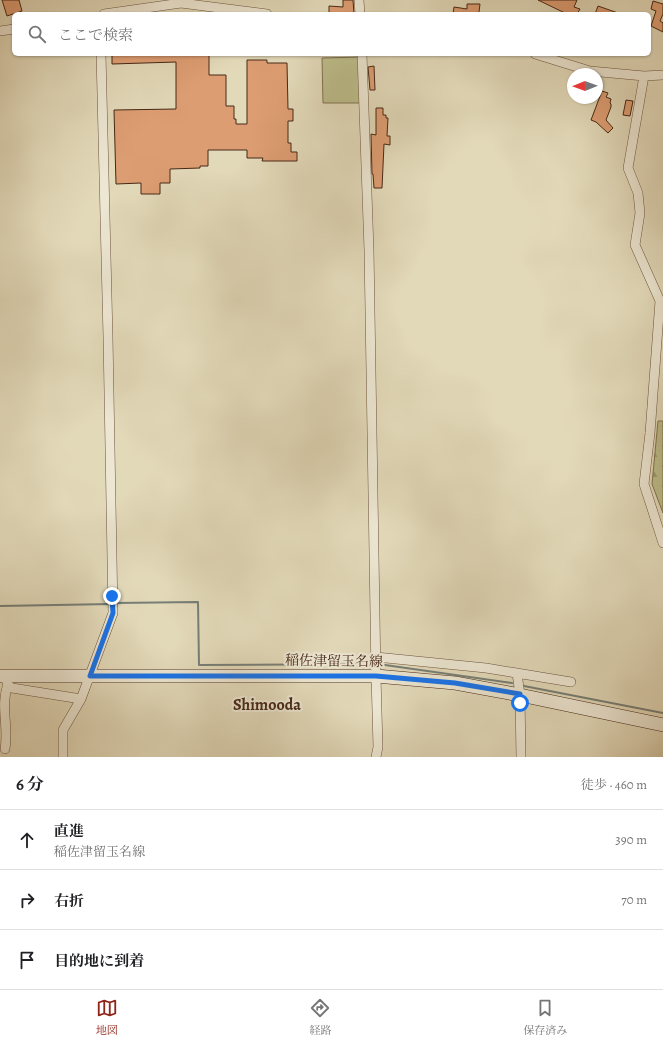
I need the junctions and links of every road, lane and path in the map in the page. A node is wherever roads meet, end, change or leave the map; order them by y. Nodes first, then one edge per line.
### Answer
1 (359, 0) edge
2 (119, 12) edge
3 (250, 12) edge
4 (360, 12) edge
5 (12, 29) edge
6 (0, 31) edge
7 (101, 56) edge
8 (362, 56) edge
9 (541, 56) edge
10 (661, 73) edge
11 (644, 76) junction
12 (663, 543) edge
13 (376, 657) junction
14 (516, 673) junction
15 (376, 675) junction
16 (90, 676) junction
17 (571, 682) dead end
18 (4, 685) edge
19 (520, 694) junction
20 (81, 699) junction
21 (663, 725) edge
22 (5, 749) dead end
23 (62, 757) edge
24 (376, 757) edge
25 (521, 757) edge

1 - 4 street
2 - 3 street
5 - 6 street
7 - 16 street
8 - 13 street
9 - 11 street
10 - 11 street
11 - 12 street
13 - 14 street
13 - 15 street
14 - 17 street
14 - 19 street
15 - 16 main road, 稲佐津留玉名線
15 - 19 main road, 稲佐津留玉名線
15 - 24 street
16 - 18 main road, 稲佐津留玉名線
16 - 20 street
18 - 20 street
18 - 22 street
19 - 21 main road, 稲佐津留玉名線
19 - 25 street
20 - 23 street

